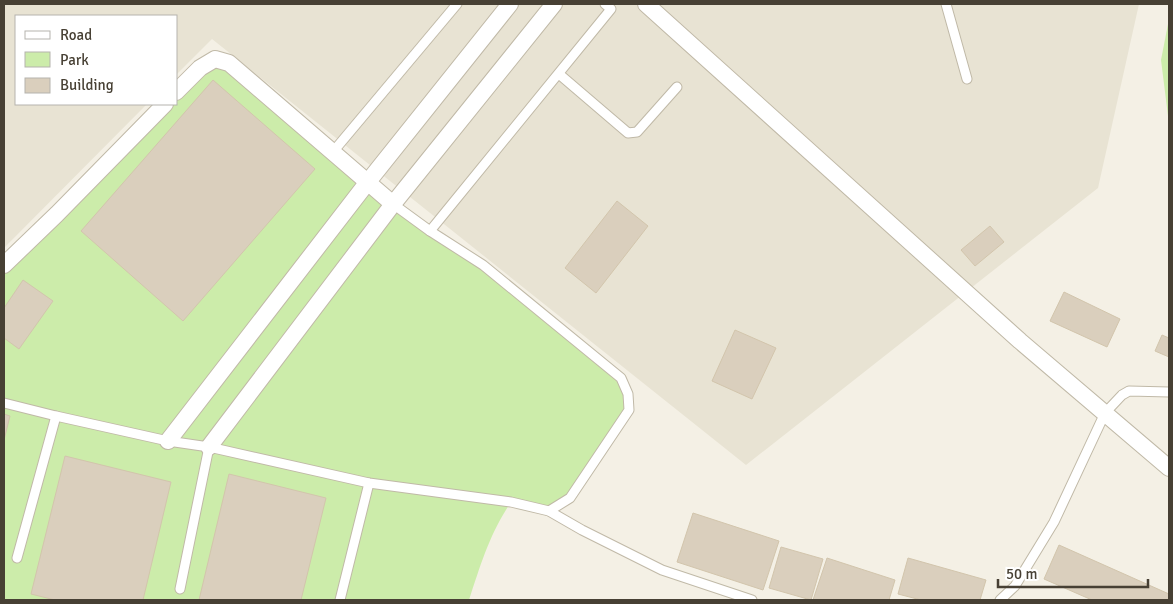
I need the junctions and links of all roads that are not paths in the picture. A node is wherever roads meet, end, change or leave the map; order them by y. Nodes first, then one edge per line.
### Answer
1 (456, 4) edge
2 (510, 4) edge
3 (554, 4) edge
4 (605, 4) edge
5 (646, 4) edge
6 (946, 4) edge
7 (559, 74) junction
8 (967, 78) dead end
9 (677, 87) dead end
10 (178, 90) edge
11 (164, 105) edge
12 (332, 153) junction
13 (367, 183) junction
14 (394, 204) junction
15 (430, 231) junction
16 (4, 265) edge
17 (1169, 392) edge
18 (4, 403) edge
19 (1105, 413) junction
20 (56, 416) junction
21 (168, 441) junction
22 (209, 448) junction
23 (1169, 468) edge
24 (369, 483) junction
25 (549, 511) junction
26 (17, 558) dead end
27 (180, 589) dead end
28 (340, 600) edge
29 (752, 600) edge
30 (1000, 600) edge

1 - 12 lane
2 - 13 street
3 - 14 street
4 - 7 lane
5 - 19 street
6 - 8 lane
7 - 9 lane
7 - 15 lane
10 - 12 street
11 - 16 street
12 - 13 street
13 - 14 street
13 - 21 street
14 - 15 lane
14 - 22 street
15 - 25 lane
17 - 19 lane
18 - 20 lane
19 - 23 street
19 - 30 lane
20 - 21 lane
20 - 26 lane
21 - 22 lane
22 - 24 lane
22 - 27 lane
24 - 25 lane
24 - 28 lane
25 - 29 lane

